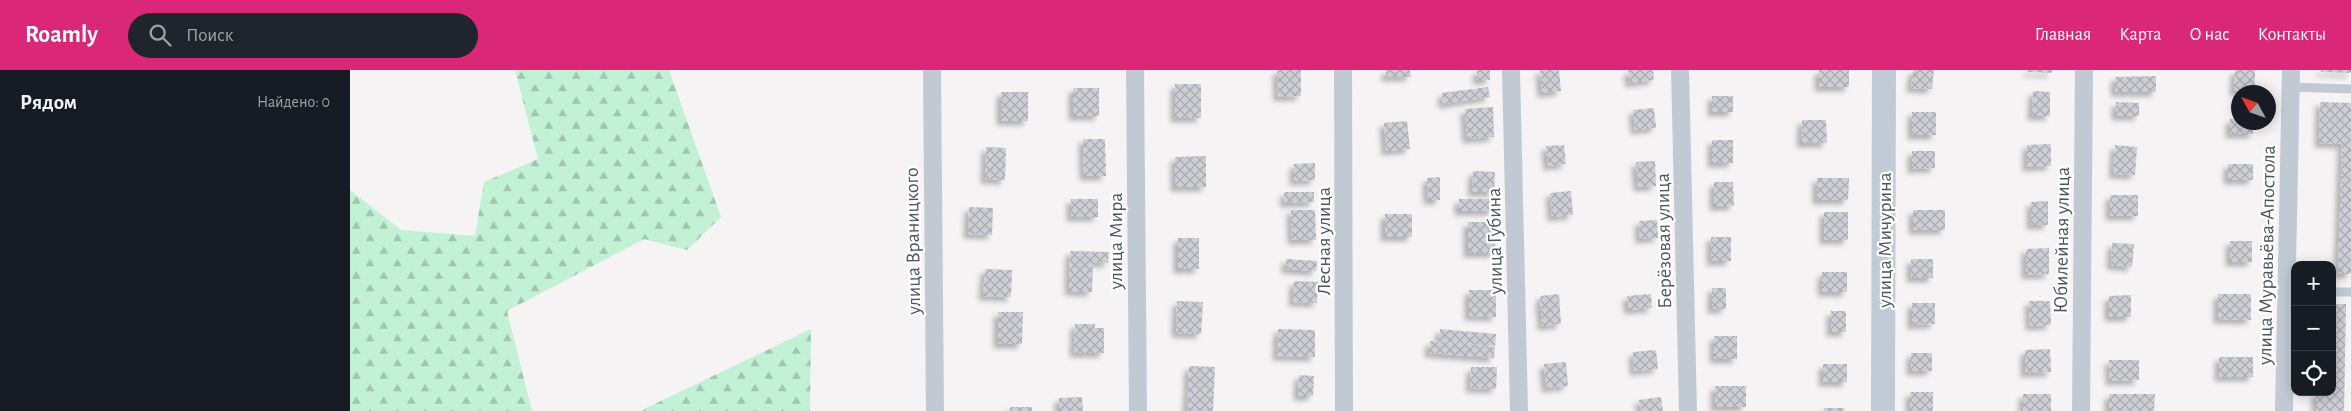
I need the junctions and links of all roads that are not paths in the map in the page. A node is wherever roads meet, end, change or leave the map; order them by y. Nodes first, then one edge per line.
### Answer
1 (932, 70) edge
2 (1135, 70) edge
3 (1343, 70) edge
4 (1511, 70) edge
5 (1680, 70) edge
6 (1884, 70) edge
7 (2084, 70) edge
8 (2291, 79) edge
9 (2351, 89) edge
10 (2290, 292) edge
11 (2336, 292) edge
12 (2351, 292) edge
13 (936, 411) edge
14 (1138, 411) edge
15 (1344, 411) edge
16 (1519, 411) edge
17 (1688, 411) edge
18 (1883, 411) edge
19 (2080, 411) edge
20 (2284, 411) edge

1 - 13 street, улица Враницкого
2 - 14 street, улица Мира
3 - 15 street, Лесная улица
4 - 16 street, улица Губина
5 - 17 street, Берёзовая улица
6 - 18 street, улица Мичурина
7 - 19 street, Юбилейная улица
8 - 9 lane
8 - 10 street, улица Муравьёва-Апостола
10 - 20 street, улица Муравьёва-Апостола
11 - 12 lane

